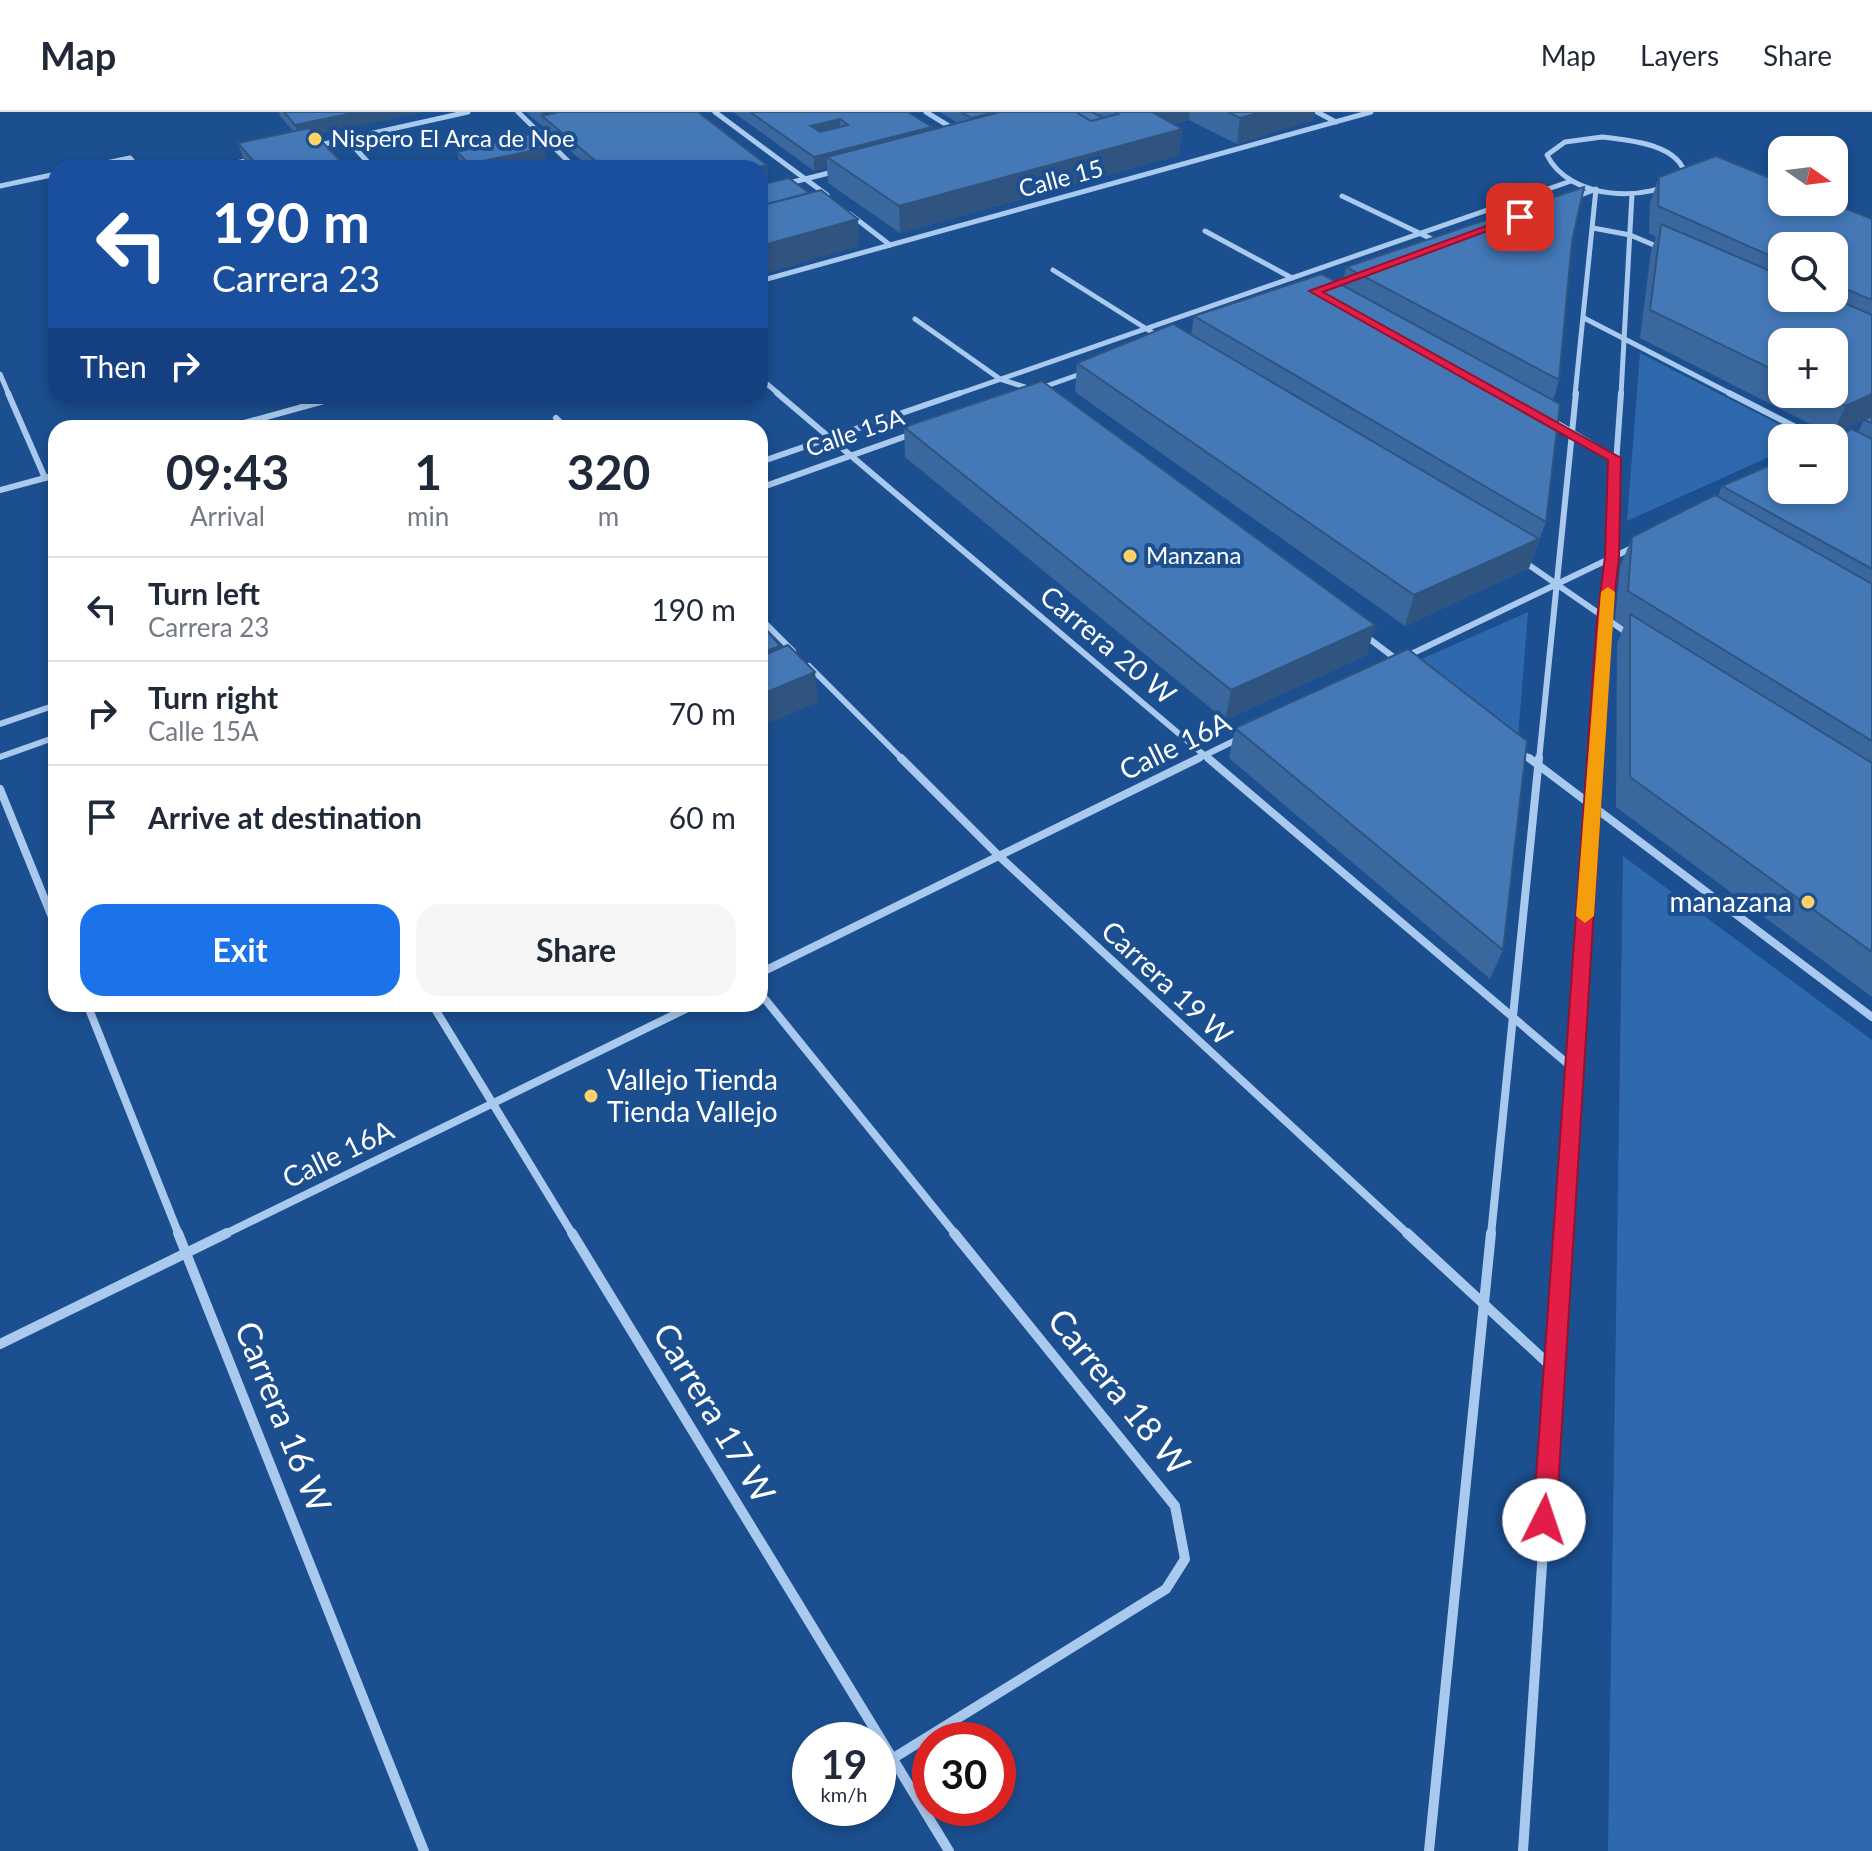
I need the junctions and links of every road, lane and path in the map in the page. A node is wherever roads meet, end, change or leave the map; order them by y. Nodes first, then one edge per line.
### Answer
1 (468, 112) edge
2 (518, 112) edge
3 (715, 112) edge
4 (926, 112) edge
5 (1317, 112) edge
6 (1371, 112) edge
7 (1336, 122) junction
8 (968, 137) edge
9 (347, 139) junction
10 (302, 148) edge
11 (258, 158) edge
12 (249, 160) edge
13 (366, 160) edge
14 (567, 160) edge
15 (850, 168) edge
16 (1684, 168) junction
17 (1698, 174) edge
18 (48, 176) edge
19 (806, 179) junction
20 (1571, 181) junction
21 (0, 186) edge
22 (775, 187) edge
23 (1596, 189) junction
24 (1632, 194) junction
25 (1342, 196) dead end
26 (830, 198) edge
27 (1569, 200) edge
28 (842, 207) edge
29 (1593, 228) junction
30 (1205, 231) dead end
31 (1420, 234) junction
32 (1630, 235) junction
33 (890, 245) junction
34 (1430, 251) edge
35 (1673, 254) edge
36 (1053, 270) dead end
37 (1292, 278) junction
38 (768, 279) edge
39 (1303, 285) edge
40 (1584, 318) junction
41 (915, 319) dead end
42 (1146, 329) junction
43 (1624, 337) junction
44 (1153, 348) edge
45 (1094, 369) edge
46 (0, 374) edge
47 (1000, 379) junction
48 (768, 385) edge
49 (1034, 391) junction
50 (1020, 396) edge
51 (1047, 400) edge
52 (312, 404) edge
53 (305, 406) joint
54 (1545, 416) edge
55 (255, 420) edge
56 (1790, 424) edge
57 (922, 430) edge
58 (1572, 431) junction
59 (830, 437) junction
60 (851, 455) junction
61 (1615, 458) junction
62 (768, 459) edge
63 (48, 477) edge
64 (45, 478) junction
65 (768, 485) edge
66 (0, 490) edge
67 (1641, 543) edge
68 (1612, 557) junction
69 (1519, 558) edge
70 (1559, 583) junction
71 (1604, 619) junction
72 (768, 626) edge
73 (1360, 633) edge
74 (1645, 644) edge
75 (1398, 660) junction
76 (1384, 667) edge
77 (1411, 670) edge
78 (48, 708) edge
79 (0, 724) edge
80 (1246, 736) edge
81 (48, 740) edge
82 (1513, 746) edge
83 (1205, 756) junction
84 (0, 757) edge
85 (1539, 765) junction
86 (0, 789) edge
87 (1592, 809) junction
88 (999, 856) junction
89 (48, 907) edge
90 (768, 969) edge
91 (768, 1003) edge
92 (90, 1012) edge
93 (437, 1012) edge
94 (680, 1012) edge
95 (1513, 1017) junction
96 (1872, 1017) edge
97 (1575, 1070) junction
98 (493, 1103) junction
99 (188, 1252) junction
100 (1484, 1307) junction
101 (0, 1344) edge
102 (1554, 1369) junction
103 (869, 1722) edge
104 (896, 1757) edge
105 (896, 1765) edge
106 (424, 1851) edge
107 (949, 1851) edge
108 (1429, 1851) edge
109 (1523, 1851) edge

1 - 9 street
2 - 14 street
3 - 19 street
4 - 8 street
5 - 7 street
6 - 7 street, Calle 15
7 - 33 street, Calle 15
9 - 10 street
9 - 13 street
11 - 12 street
15 - 19 street
16 - 17 street
16 - 20 street
16 - 24 street
18 - 21 street
19 - 22 street
19 - 26 street
20 - 23 street
20 - 31 street, Calle 15A
23 - 24 street
23 - 27 street
23 - 29 street
24 - 32 street
25 - 31 street
28 - 33 street
29 - 32 street
29 - 40 street
30 - 37 street
31 - 34 street
31 - 37 street, Calle 15A
32 - 35 street
32 - 43 street
33 - 38 street, Calle 15
36 - 42 street
37 - 39 street
37 - 42 street, Calle 15A
40 - 43 street
40 - 58 street
41 - 47 street
42 - 44 street
42 - 47 street, Calle 15A
43 - 56 street
43 - 61 street
45 - 49 street
46 - 64 street
47 - 49 street
47 - 59 street, Calle 15A
48 - 59 street, Carrera 20 W
49 - 50 street
49 - 51 street
52 - 53 street
53 - 55 street
54 - 58 street
57 - 60 street, Calle 15A
58 - 61 street
58 - 70 street
59 - 60 street, Carrera 20 W
59 - 62 street, Calle 15A
60 - 65 street, Calle 15A
60 - 83 street, Carrera 20 W
61 - 68 street
63 - 64 street
64 - 66 street
67 - 68 street
68 - 70 street
68 - 71 street
69 - 70 street
70 - 71 street
70 - 75 street
70 - 85 street
71 - 74 street
71 - 87 street
72 - 88 street, Carrera 19 W
73 - 75 street
75 - 76 street
75 - 77 street
78 - 79 street
80 - 83 street, Calle 16A
81 - 84 street
82 - 85 street
83 - 88 street, Calle 16A
83 - 95 street, Carrera 20 W
85 - 87 street
85 - 95 street
86 - 89 street
87 - 96 street
87 - 97 street
88 - 90 street, Calle 16A
88 - 100 street, Carrera 19 W
91 - 104 street, Carrera 18 W
92 - 99 street, Carrera 16 W
93 - 98 street, Carrera 17 W
94 - 98 street, Calle 16A
95 - 97 street, Carrera 20 W
95 - 100 street
97 - 102 street
98 - 99 street, Calle 16A
98 - 103 street, Carrera 17 W
99 - 101 street, Calle 16A
99 - 106 street, Carrera 16 W
100 - 102 street, Carrera 19 W
100 - 108 street
102 - 109 street
105 - 107 street, Carrera 17 W

